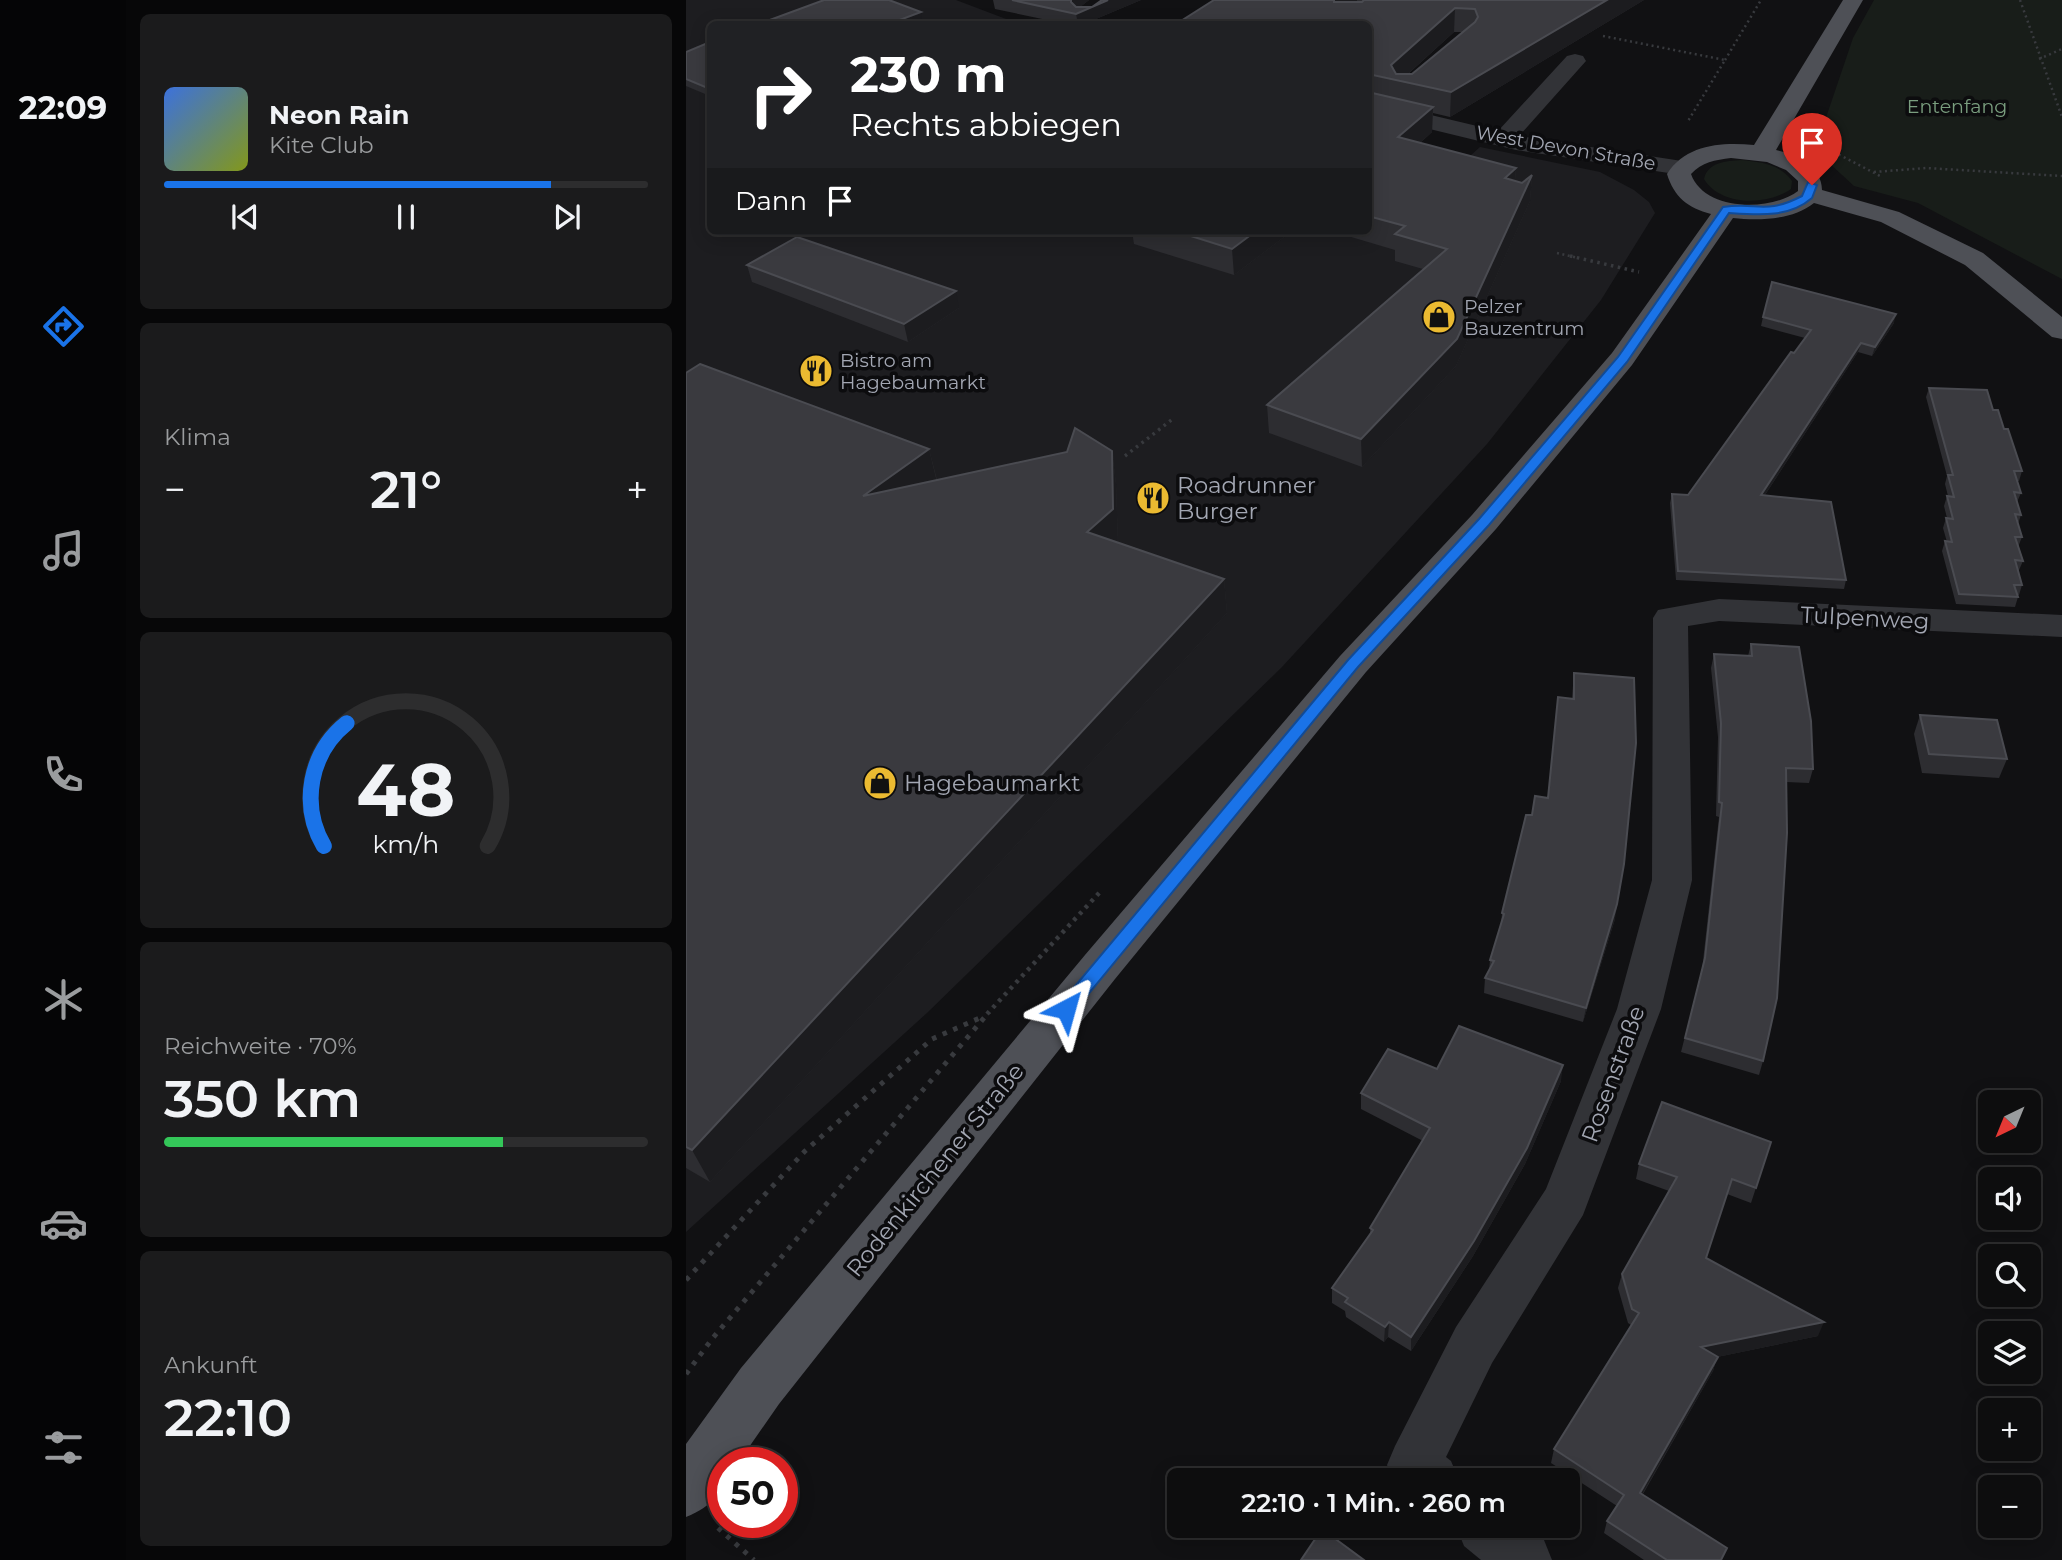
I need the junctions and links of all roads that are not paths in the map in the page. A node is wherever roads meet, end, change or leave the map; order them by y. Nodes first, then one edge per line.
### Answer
1 (1853, 0) edge
2 (1575, 61) dead end
3 (1372, 108) edge
4 (1503, 139) junction
5 (1761, 154) junction
6 (1682, 168) junction
7 (1810, 194) junction
8 (1727, 209) junction
9 (2062, 331) edge
10 (1670, 618) joint
11 (2062, 626) edge
12 (1418, 1468) edge
13 (686, 1490) edge
14 (1498, 1538) edge
15 (1524, 1560) edge

1 - 5 main road
2 - 4 street
3 - 4 street, West Devon Straße
4 - 6 street, West Devon Straße
5 - 6 main road
5 - 7 main road
6 - 8 main road
7 - 8 main road
7 - 9 main road
8 - 13 main road, Rodenkirchener Straße
10 - 11 street, Tulpenweg
10 - 12 street, Rosenstraße
14 - 15 street

